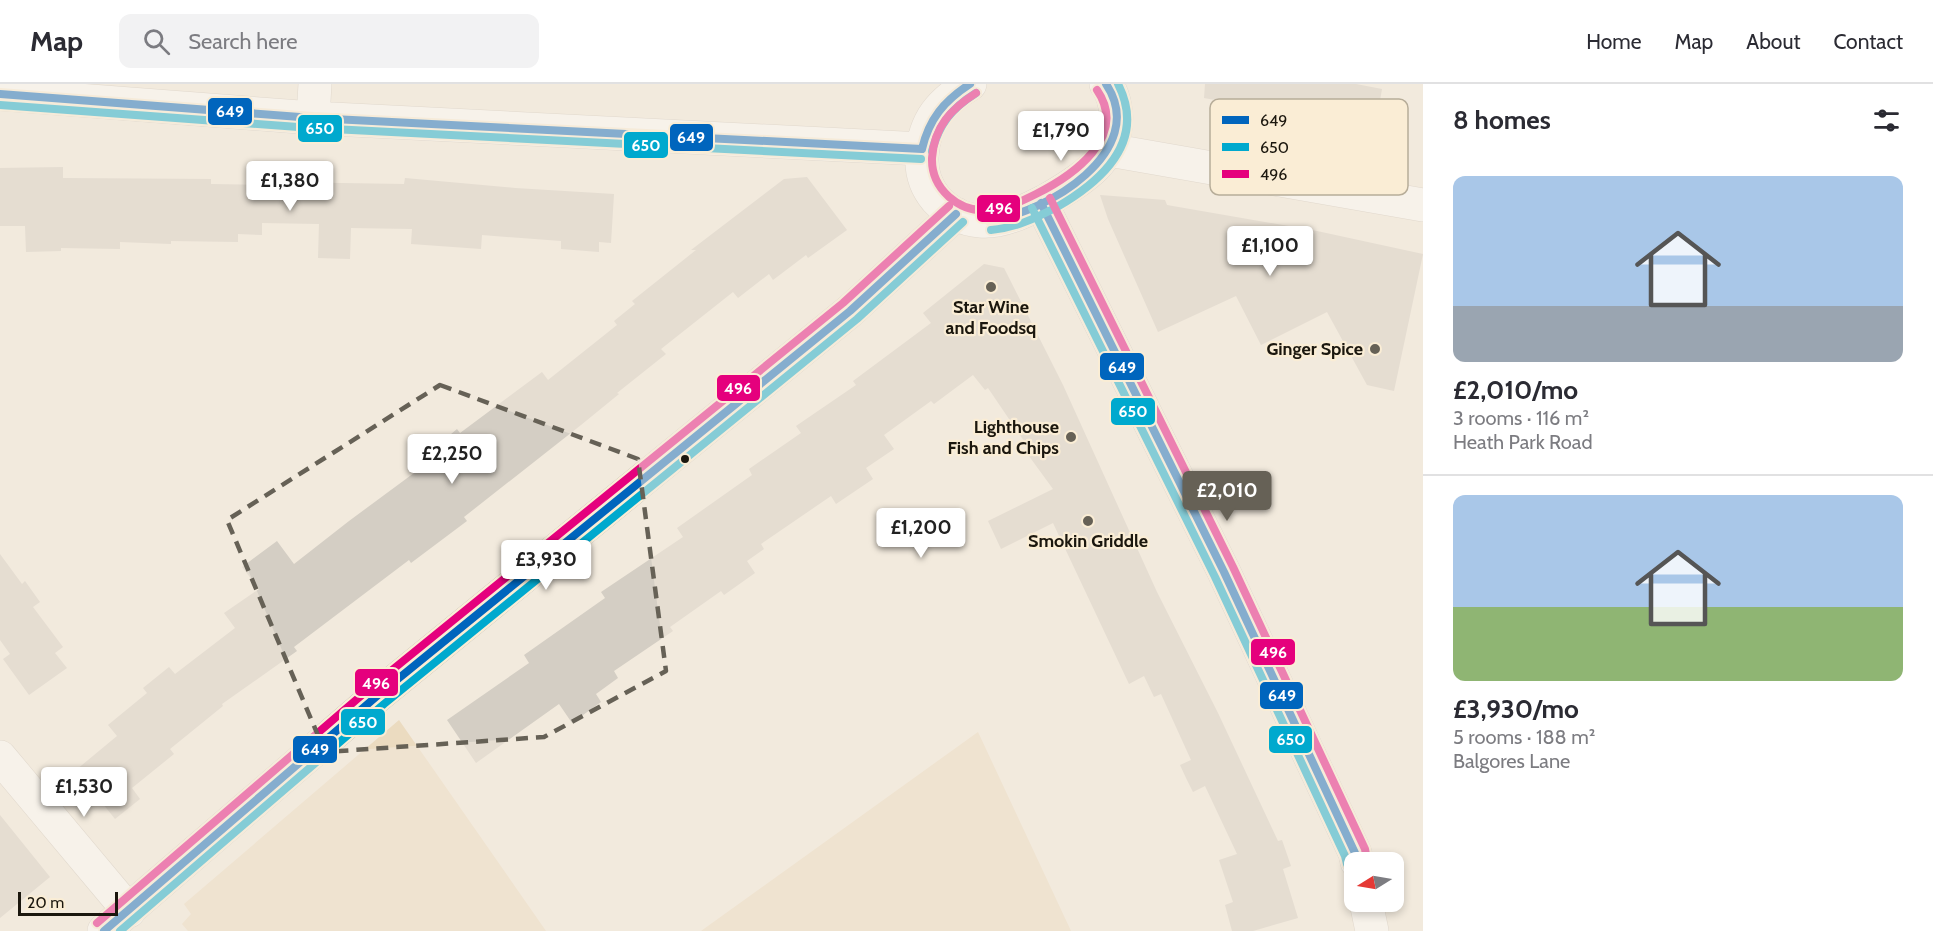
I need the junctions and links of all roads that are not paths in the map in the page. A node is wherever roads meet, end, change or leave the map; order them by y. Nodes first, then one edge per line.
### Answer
1 (315, 84) edge
2 (970, 84) edge
3 (1108, 85) edge
4 (0, 93) edge
5 (313, 118) junction
6 (922, 149) junction
7 (1109, 150) junction
8 (1210, 168) edge
9 (1366, 195) edge
10 (1041, 203) junction
11 (1423, 205) edge
12 (956, 214) junction
13 (0, 757) edge
14 (1354, 852) edge
15 (1368, 912) edge
16 (116, 921) edge
17 (1372, 931) edge

1 - 5 street
2 - 6 street
3 - 7 street
4 - 5 street
5 - 6 street
6 - 12 street
7 - 8 street
7 - 10 street
9 - 11 street
10 - 12 street
10 - 14 street
12 - 16 street
13 - 16 street
15 - 17 street

